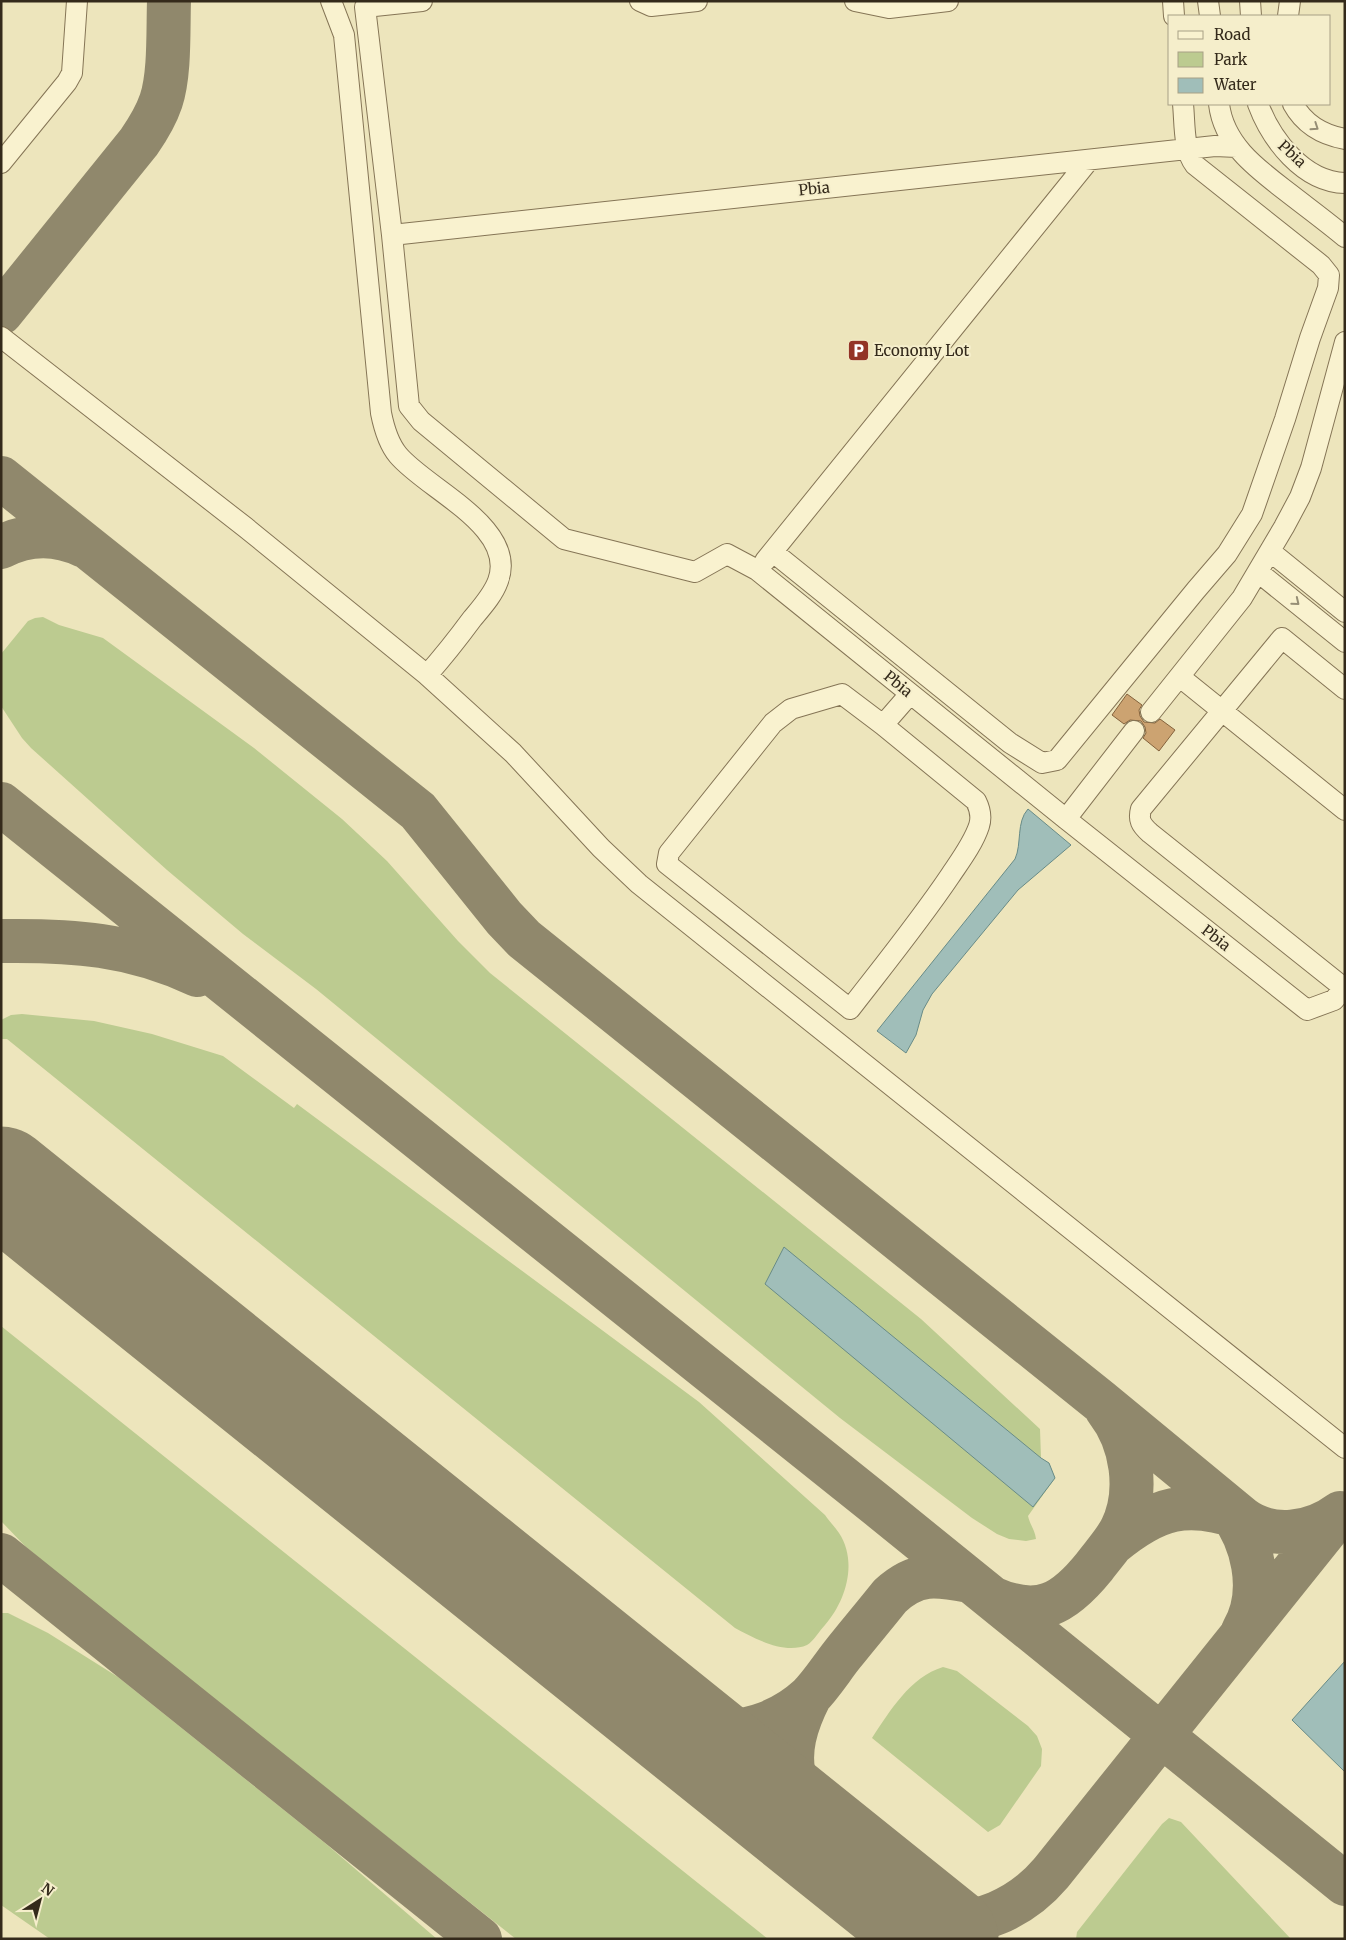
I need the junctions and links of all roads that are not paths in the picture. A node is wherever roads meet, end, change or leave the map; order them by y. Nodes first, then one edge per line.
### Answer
1 (77, 1) edge
2 (331, 1) edge
3 (422, 1) edge
4 (640, 1) edge
5 (697, 1) edge
6 (855, 1) edge
7 (948, 1) edge
8 (1173, 1) edge
9 (1208, 1) edge
10 (1250, 1) edge
11 (1290, 1) edge
12 (1174, 15) edge
13 (1210, 15) edge
14 (1251, 15) edge
15 (1288, 15) edge
16 (1183, 105) edge
17 (1219, 105) edge
18 (1258, 105) edge
19 (1294, 105) edge
20 (1345, 139) edge
21 (1236, 147) junction
22 (1187, 150) junction
23 (1089, 160) junction
24 (1, 163) edge
25 (1345, 183) edge
26 (392, 235) junction
27 (1345, 237) edge
28 (1, 337) edge
29 (1345, 342) edge
30 (773, 552) junction
31 (1271, 552) junction
32 (757, 570) junction
33 (1258, 572) junction
34 (1345, 612) edge
35 (1345, 642) edge
36 (427, 675) junction
37 (1180, 677) junction
38 (1345, 689) edge
39 (910, 694) junction
40 (1223, 711) junction
41 (1151, 712) dead end
42 (883, 725) junction
43 (1134, 732) dead end
44 (1345, 810) edge
45 (1066, 819) junction
46 (1344, 988) edge
47 (1345, 1448) edge

1 - 24 street
2 - 36 street
3 - 26 street
4 - 5 street
6 - 7 street
8 - 12 street
9 - 13 street
10 - 14 street
11 - 15 street
16 - 22 street
17 - 21 street
18 - 25 street, Pbia
19 -> 20 street
21 - 22 street, Pbia
21 - 27 street
22 - 23 street, Pbia
22 - 30 street
23 - 26 street, Pbia
23 - 30 street
26 - 32 street, Pbia
28 - 36 street
29 - 31 street
30 - 32 street
31 - 33 street
31 - 34 street
32 - 39 street, Pbia
33 -> 35 street
33 - 37 street
36 - 47 street
37 - 40 street
37 - 41 street
38 - 40 street
39 - 42 street
39 - 45 street, Pbia
40 - 44 street
40 - 46 street
42 - 42 street
43 - 45 street
45 - 46 street, Pbia

